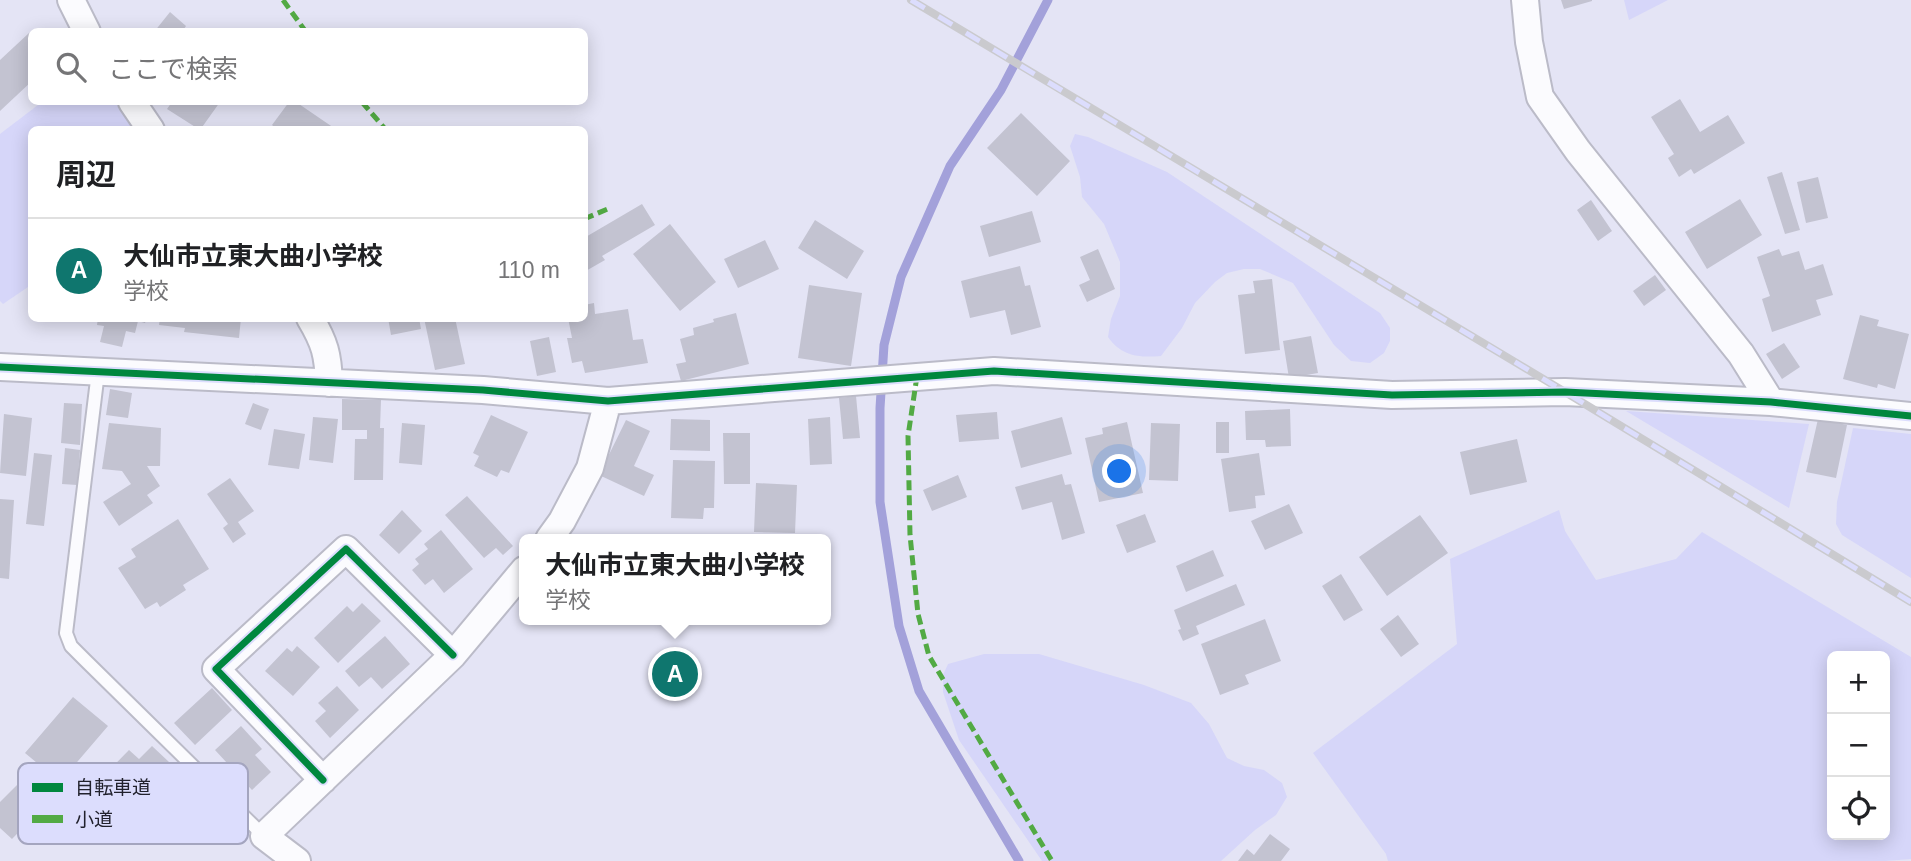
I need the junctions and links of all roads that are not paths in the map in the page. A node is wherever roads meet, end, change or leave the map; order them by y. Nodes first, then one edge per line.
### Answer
1 (71, 0) edge
2 (1525, 0) edge
3 (85, 28) edge
4 (134, 105) edge
5 (148, 126) edge
6 (312, 322) edge
7 (0, 368) edge
8 (98, 372) junction
9 (329, 383) junction
10 (608, 401) junction
11 (1771, 402) junction
12 (1911, 416) edge
13 (552, 534) edge
14 (519, 576) edge
15 (453, 655) junction
16 (190, 763) edge
17 (323, 780) junction
18 (248, 820) edge
19 (264, 836) junction
20 (297, 861) edge

1 - 3 street
2 - 11 street
4 - 5 street
6 - 9 street
7 - 8 street
8 - 9 street
8 - 16 lane
9 - 10 street
10 - 11 street
10 - 13 street
11 - 12 street
14 - 15 street
15 - 17 street
15 - 17 street
17 - 19 street
18 - 19 lane
19 - 20 street

